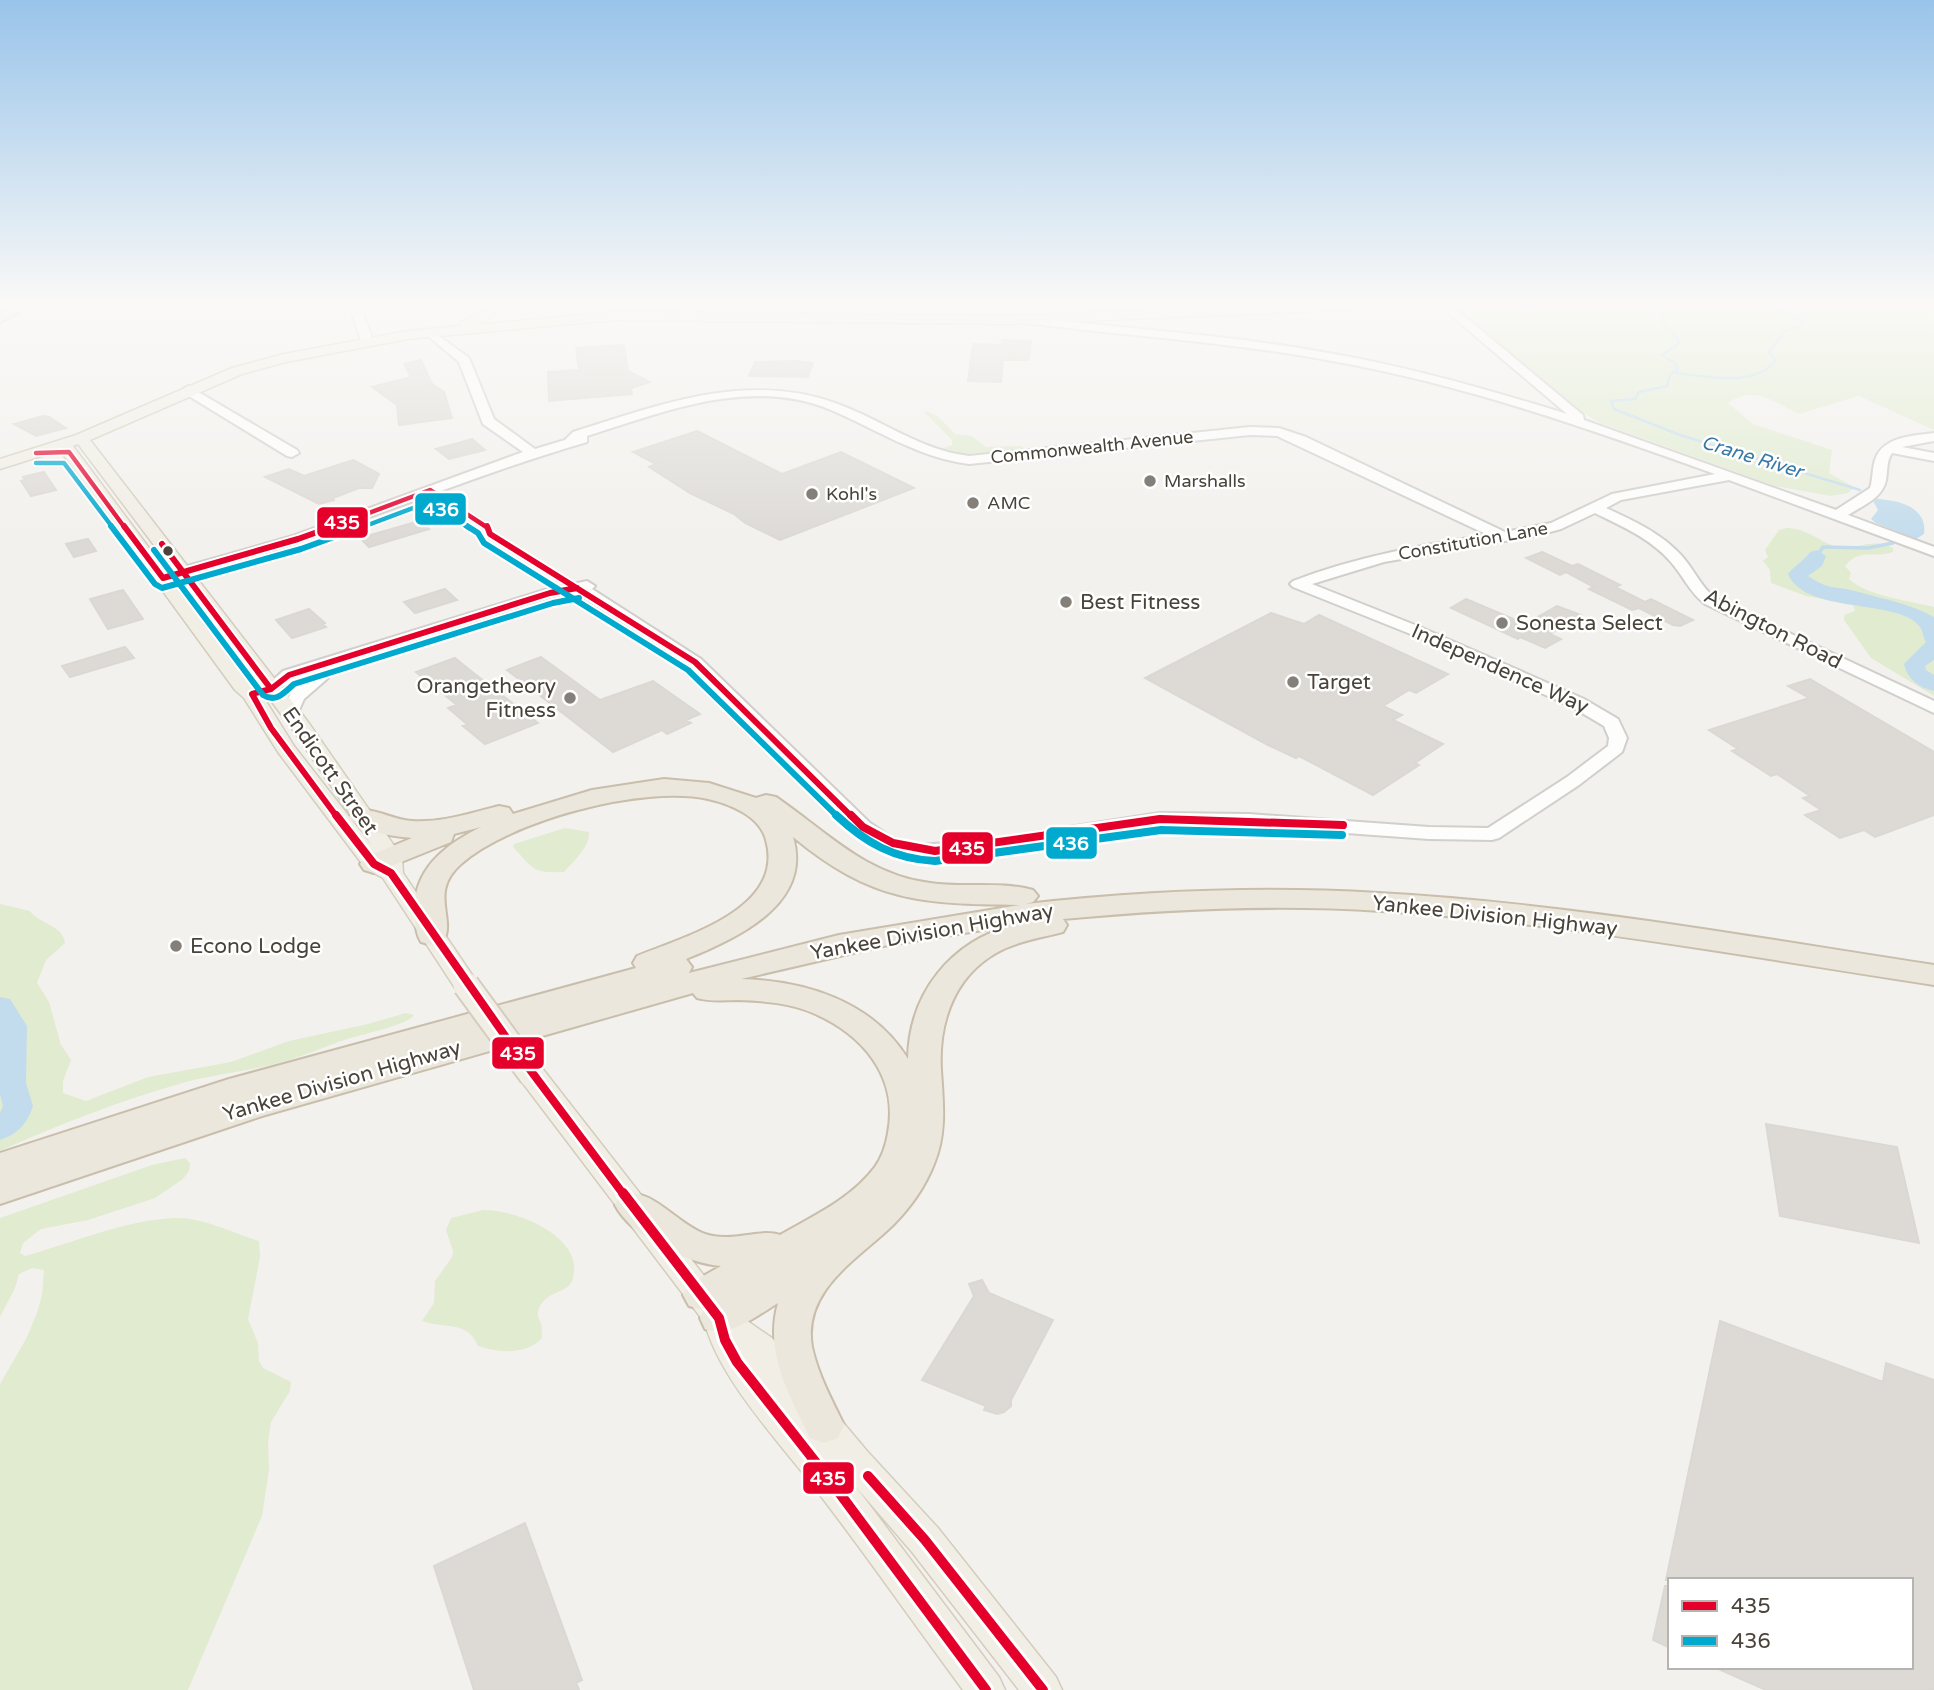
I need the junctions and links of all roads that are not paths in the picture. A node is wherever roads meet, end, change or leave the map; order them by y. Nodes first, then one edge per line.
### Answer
1 (202, 385) edge
2 (474, 385) edge
3 (1456, 385) edge
4 (1539, 385) edge
5 (188, 390) junction
6 (1570, 411) junction
7 (1548, 413) junction
8 (1601, 430) junction
9 (1934, 437) edge
10 (81, 438) junction
11 (67, 448) junction
12 (1888, 448) junction
13 (36, 453) joint
14 (292, 453) dead end
15 (533, 453) junction
16 (1934, 457) edge
17 (0, 464) edge
18 (110, 473) junction
19 (1728, 476) junction
20 (89, 478) junction
21 (1762, 488) junction
22 (1868, 495) junction
23 (1594, 507) junction
24 (1837, 516) junction
25 (1504, 537) junction
26 (1934, 552) edge
27 (173, 575) junction
28 (1298, 584) joint
29 (585, 586) junction
30 (687, 656) joint
31 (320, 678) junction
32 (262, 691) junction
33 (1934, 708) edge
34 (290, 713) junction
35 (363, 817) junction
36 (482, 828) junction
37 (385, 864) junction
38 (1023, 896) junction
39 (1152, 903) junction
40 (432, 935) junction
41 (1934, 958) edge
42 (1934, 975) edge
43 (582, 1003) junction
44 (0, 1166) edge
45 (0, 1190) edge
46 (633, 1205) junction
47 (833, 1238) junction
48 (710, 1307) junction
49 (824, 1426) junction
50 (986, 1690) edge
51 (1043, 1690) edge

1 - 5 main road
2 - 15 street
3 - 7 street
4 - 6 street
5 - 10 main road
5 - 14 street
6 - 7 street
6 - 8 street
7 - 8 street
8 - 19 street
9 - 12 street
10 - 11 main road
10 - 18 main road, Endicott Street
11 - 13 main road
11 - 20 main road, Endicott Street
12 - 16 street
12 - 22 street
13 - 17 main road
15 - 25 street, Commonwealth Avenue
15 - 27 street, Commonwealth Avenue
18 - 20 main road
18 - 27 main road, Endicott Street
19 - 21 street
19 - 23 street, Constitution Lane
20 - 27 main road, Endicott Street
21 - 22 street
21 - 24 street
22 - 24 street
23 - 25 street, Constitution Lane
23 - 33 street, Abington Road
24 - 26 street
25 - 28 street, Constitution Lane
27 - 32 main road, Endicott Street
28 - 30 street, Independence Way
29 - 30 street, Independence Way
29 - 31 street
29 - 32 street
31 - 32 street
31 - 34 street
32 - 34 main road, Endicott Street
32 - 37 main road, Endicott Street
34 - 35 main road, Endicott Street
35 - 36 highway
35 - 37 main road, Endicott Street
36 - 37 highway
36 - 38 highway
36 - 40 highway
36 - 43 highway
37 - 40 main road, Endicott Street
38 - 41 highway, Yankee Division Highway
38 - 43 highway, Yankee Division Highway
39 - 42 highway, Yankee Division Highway
39 - 43 highway, Yankee Division Highway
39 - 47 highway
40 - 46 main road, Endicott Street, bridge
43 - 44 highway, Yankee Division Highway
43 - 45 highway, Yankee Division Highway
43 - 47 highway
46 - 47 highway
46 - 48 main road, Endicott Street
47 - 48 highway
47 - 49 highway
48 - 49 main road, Endicott Street
48 - 50 main road, Endicott Street
49 - 51 main road, Endicott Street

